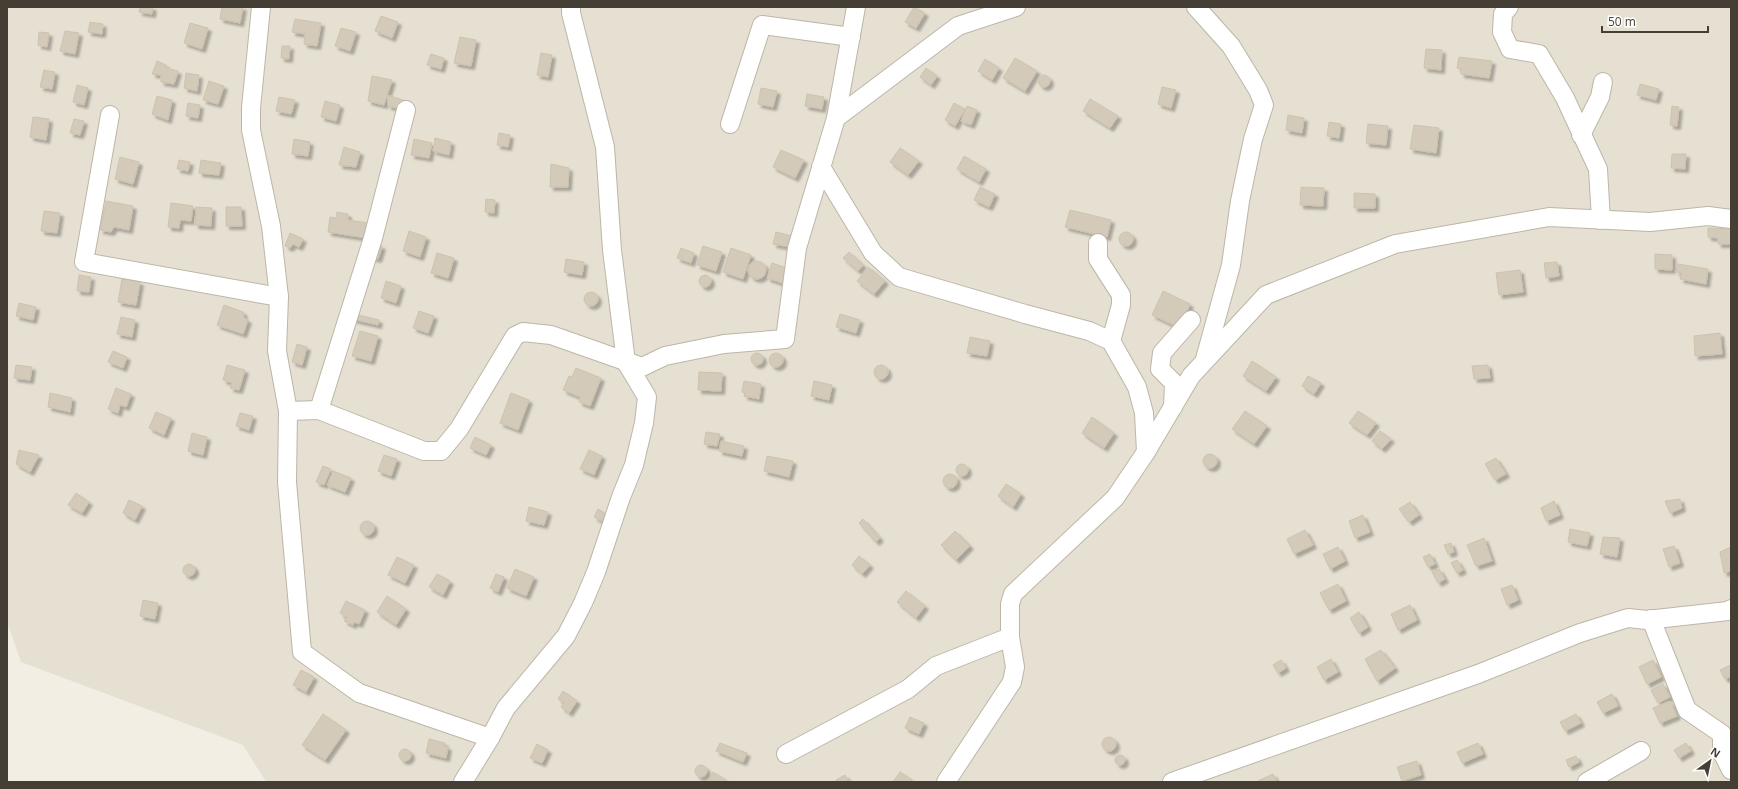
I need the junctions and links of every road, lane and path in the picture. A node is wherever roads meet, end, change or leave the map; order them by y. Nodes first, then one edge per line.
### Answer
1 (261, 7) edge
2 (571, 7) edge
3 (856, 7) edge
4 (1016, 7) edge
5 (1196, 7) edge
6 (1509, 7) edge
7 (851, 37) junction
8 (1603, 82) dead end
9 (406, 110) dead end
10 (110, 115) dead end
11 (836, 118) junction
12 (730, 124) dead end
13 (1581, 135) junction
14 (822, 167) junction
15 (1731, 219) edge
16 (1601, 220) junction
17 (1098, 243) dead end
18 (279, 297) junction
19 (1191, 320) dead end
20 (1111, 341) junction
21 (1204, 361) junction
22 (626, 362) junction
23 (1173, 407) junction
24 (319, 410) junction
25 (288, 411) junction
26 (1146, 452) junction
27 (1731, 609) edge
28 (1651, 619) junction
29 (1010, 637) junction
30 (490, 738) junction
31 (1641, 751) dead end
32 (786, 754) dead end
33 (1731, 770) edge
34 (463, 782) edge
35 (946, 782) edge
36 (1172, 782) edge
37 (1587, 782) edge

1 - 18 street
2 - 22 street
3 - 7 street
4 - 11 street
5 - 21 street
6 - 13 street
7 - 11 street
7 - 12 street
8 - 13 street
9 - 24 street
10 - 18 street
11 - 14 street
13 - 16 street
14 - 20 street
14 - 22 street
15 - 16 street
16 - 21 street
17 - 20 street
18 - 25 street
19 - 23 street
20 - 26 street
21 - 23 street
22 - 24 street
22 - 30 street
23 - 26 street
24 - 25 street
25 - 30 street
26 - 29 street
27 - 28 street
28 - 33 street
28 - 36 street
29 - 32 street
29 - 35 street
30 - 34 street
31 - 37 street

